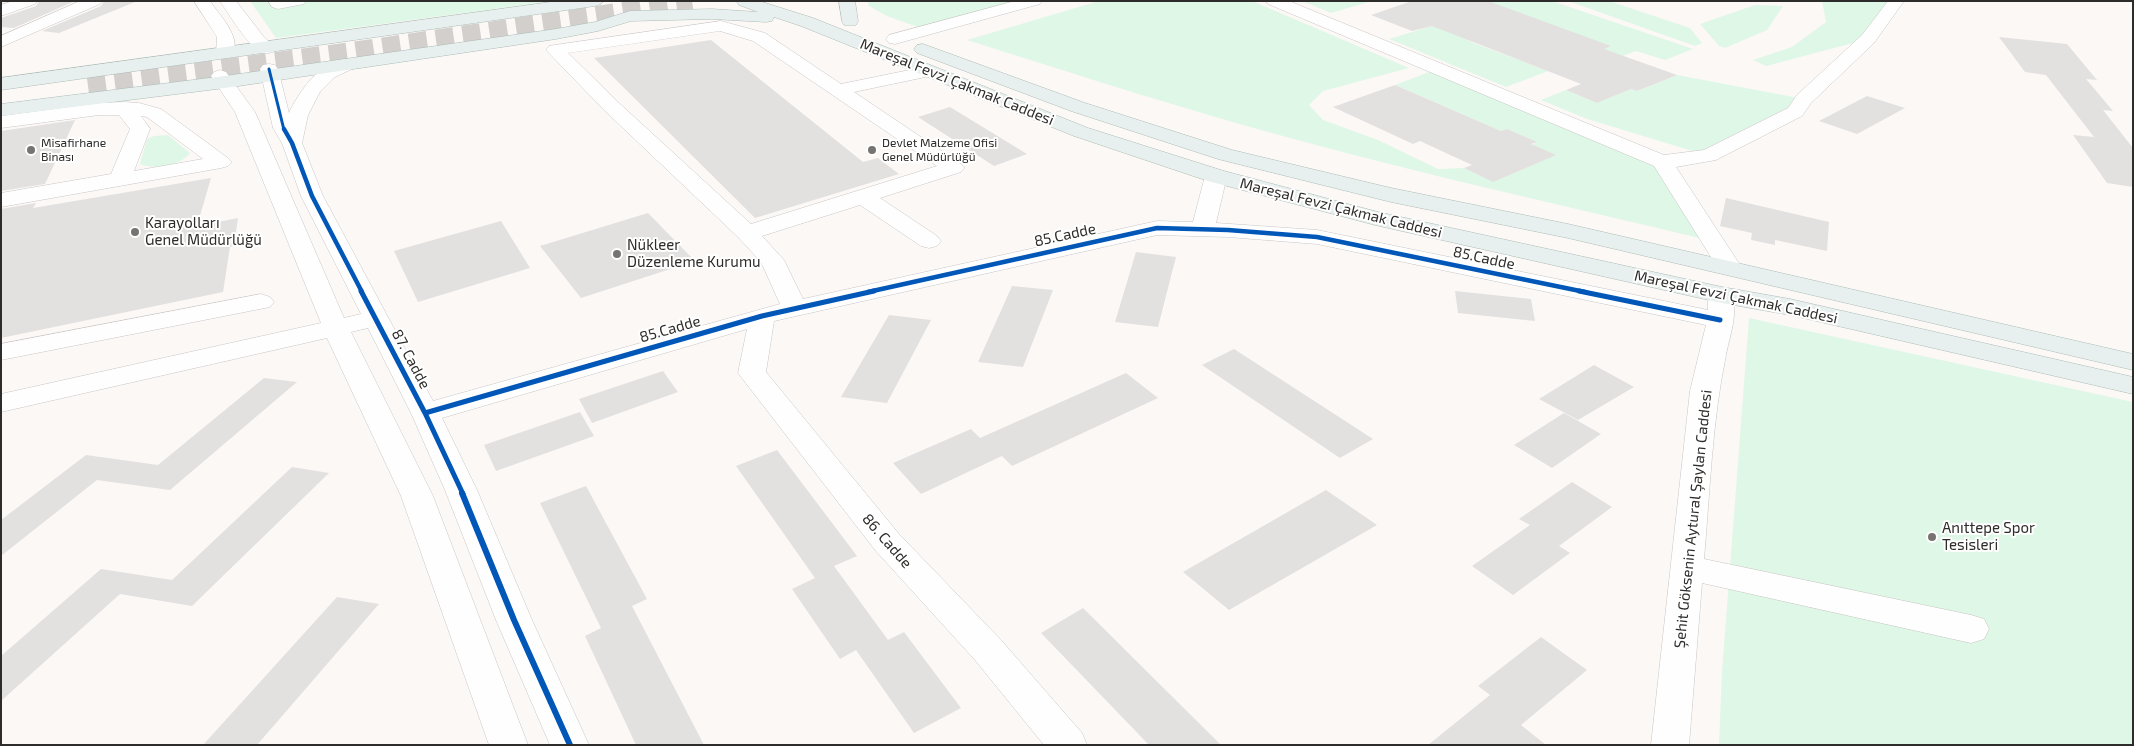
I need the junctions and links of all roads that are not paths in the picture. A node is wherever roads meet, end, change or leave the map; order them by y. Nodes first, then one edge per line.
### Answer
1 (29, 1) edge
2 (94, 1) edge
3 (202, 1) edge
4 (228, 1) edge
5 (276, 1) edge
6 (298, 1) edge
7 (553, 1) edge
8 (595, 1) edge
9 (679, 1) edge
10 (1034, 1) edge
11 (1274, 1) edge
12 (1896, 1) edge
13 (737, 2) edge
14 (1, 11) edge
15 (848, 11) edge
16 (662, 12) junction
17 (806, 12) edge
18 (630, 16) junction
19 (336, 38) junction
20 (895, 39) junction
21 (1, 42) edge
22 (266, 58) junction
23 (324, 60) junction
24 (143, 64) junction
25 (224, 64) junction
26 (348, 64) junction
27 (929, 71) junction
28 (1, 78) edge
29 (1, 84) edge
30 (147, 86) junction
31 (837, 90) junction
32 (1, 91) edge
33 (1, 98) edge
34 (1, 106) edge
35 (124, 108) junction
36 (1, 110) edge
37 (1, 122) edge
38 (292, 143) junction
39 (1662, 162) junction
40 (1216, 176) junction
41 (120, 180) junction
42 (863, 197) junction
43 (1, 200) edge
44 (1203, 229) junction
45 (747, 233) junction
46 (929, 241) dead end
47 (1724, 294) junction
48 (261, 302) dead end
49 (795, 309) junction
50 (762, 316) junction
51 (375, 319) junction
52 (336, 328) junction
53 (1, 352) edge
54 (2133, 362) edge
55 (2133, 386) edge
56 (1, 403) edge
57 (426, 413) junction
58 (1688, 568) junction
59 (1971, 629) dead end
60 (509, 745) edge
61 (570, 745) edge
62 (1068, 745) edge
63 (1670, 745) edge

1 - 14 street
2 - 21 street
3 - 25 street
4 - 22 street
5 - 6 street
7 - 22 main road
8 - 19 main road
9 - 16 main road
10 - 20 street
11 - 39 street
12 - 39 street
13 - 16 main road
13 - 17 main road, Mareşal Fevzi Çakmak Caddesi
15 - 17 main road, Mareşal Fevzi Çakmak Caddesi
15 - 20 main road, Mareşal Fevzi Çakmak Caddesi
16 - 18 main road
17 - 18 main road
17 - 27 main road, Mareşal Fevzi Çakmak Caddesi
18 - 23 main road
18 - 26 main road
19 - 22 main road
19 - 23 main road
20 - 47 main road, Mareşal Fevzi Çakmak Caddesi
22 - 23 main road
22 - 25 main road
22 - 25 main road
22 - 26 main road
22 - 38 street, 87. Cadde
24 - 25 main road
24 - 29 main road
24 - 30 main road
25 - 28 main road
25 - 30 main road
25 - 36 main road
25 - 52 street
26 - 38 street
27 - 31 street
27 - 40 main road, Mareşal Fevzi Çakmak Caddesi
30 - 34 main road
31 - 42 street
31 - 45 street
32 - 33 main road
35 - 37 street
35 - 41 street
35 - 41 street
38 - 51 street, 87. Cadde
39 - 47 street
40 - 44 street
40 - 47 main road, Mareşal Fevzi Çakmak Caddesi
41 - 43 street
42 - 45 street
42 - 46 street
44 - 47 street, 85.Cadde
44 - 49 street, 85.Cadde
45 - 49 street
47 - 54 main road, Mareşal Fevzi Çakmak Caddesi
47 - 55 main road, Mareşal Fevzi Çakmak Caddesi
47 - 58 street, Şehit Göksenin Aytural Şaylan Caddesi
48 - 53 street
49 - 50 street, 85.Cadde
50 - 57 street, 85.Cadde
50 - 62 street, 86. Cadde
51 - 52 street
51 - 57 street, 87. Cadde
52 - 56 street
52 - 60 street
57 - 61 street, 87. Cadde
58 - 59 street
58 - 63 street, Şehit Göksenin Aytural Şaylan Caddesi

